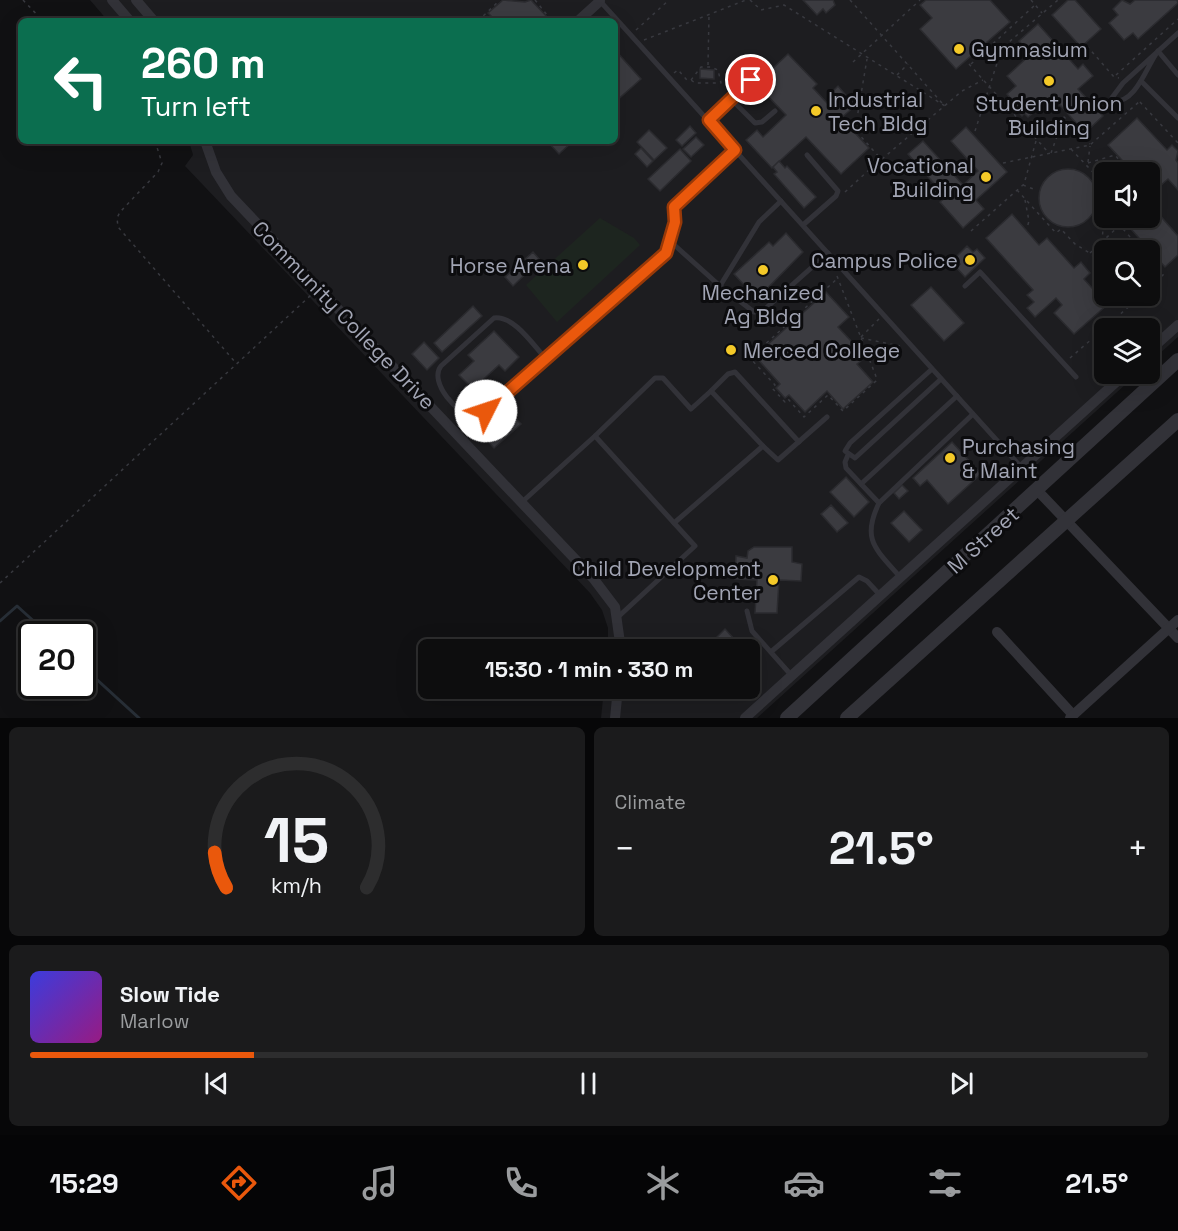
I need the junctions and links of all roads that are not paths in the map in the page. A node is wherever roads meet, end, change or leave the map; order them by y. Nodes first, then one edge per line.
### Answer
1 (112, 0) edge
2 (136, 0) edge
3 (599, 1) edge
4 (127, 18) edge
5 (151, 18) edge
6 (581, 18) edge
7 (615, 18) edge
8 (618, 21) edge
9 (1177, 34) edge
10 (1158, 51) junction
11 (1178, 75) edge
12 (751, 80) dead end
13 (1141, 81) junction
14 (731, 99) junction
15 (775, 111) dead end
16 (1178, 118) edge
17 (709, 120) junction
18 (206, 144) edge
19 (735, 150) junction
20 (807, 155) dead end
21 (781, 201) junction
22 (803, 225) junction
23 (671, 242) junction
24 (829, 254) junction
25 (720, 286) junction
26 (965, 286) dead end
27 (1178, 325) edge
28 (1160, 341) edge
29 (546, 359) junction
30 (1178, 360) edge
31 (932, 369) junction
32 (1076, 377) dead end
33 (942, 379) junction
34 (1114, 384) edge
35 (711, 391) junction
36 (957, 396) junction
37 (973, 414) junction
38 (827, 417) dead end
39 (1178, 420) edge
40 (595, 436) junction
41 (798, 442) junction
42 (763, 446) junction
43 (848, 455) junction
44 (1021, 467) junction
45 (861, 484) junction
46 (1037, 490) junction
47 (522, 502) junction
48 (879, 503) junction
49 (1066, 522) junction
50 (674, 523) junction
51 (900, 577) junction
52 (880, 595) junction
53 (747, 611) dead end
54 (618, 617) junction
55 (1174, 624) edge
56 (997, 633) dead end
57 (1178, 638) edge
58 (620, 639) edge
59 (772, 651) junction
60 (792, 676) junction
61 (617, 699) edge
62 (1072, 716) edge
63 (615, 718) edge
64 (745, 718) edge
65 (787, 718) edge
66 (847, 718) edge

1 - 4 street
2 - 5 street
3 - 6 street
3 - 7 lane
8 - 17 lane
9 - 10 lane
10 - 11 lane
10 - 13 lane
10 - 13 lane
12 - 14 lane
13 - 16 lane
14 - 15 lane
14 - 17 lane
17 - 19 lane
18 - 47 street, Community College Drive
19 - 21 lane
19 - 23 lane
20 - 22 lane
21 - 22 lane
21 - 25 lane
22 - 24 lane
23 - 25 lane
23 - 29 lane
24 - 25 lane
24 - 31 lane
26 - 32 lane
27 - 28 street
29 - 29 lane
30 - 46 street, M Street
31 - 33 lane
31 - 43 lane
33 - 36 lane
33 - 43 lane
34 - 44 street
35 - 40 lane
35 - 41 lane
35 - 42 lane
36 - 37 lane
36 - 45 lane
37 - 44 lane
37 - 48 lane
38 - 41 lane
39 - 49 street, M Street
40 - 47 lane
40 - 50 lane
41 - 42 lane
42 - 50 lane
43 - 45 lane
44 - 51 street
45 - 48 lane
46 - 49 street
46 - 65 street, M Street
47 - 54 street, Community College Drive
48 - 51 lane
49 - 55 street
49 - 66 street, M Street
50 - 54 lane
51 - 52 street
52 - 59 lane
52 - 60 street
53 - 59 lane
54 - 58 street, Community College Drive
55 - 57 street
55 - 62 street
56 - 62 street
59 - 60 lane
60 - 64 street
61 - 63 street

